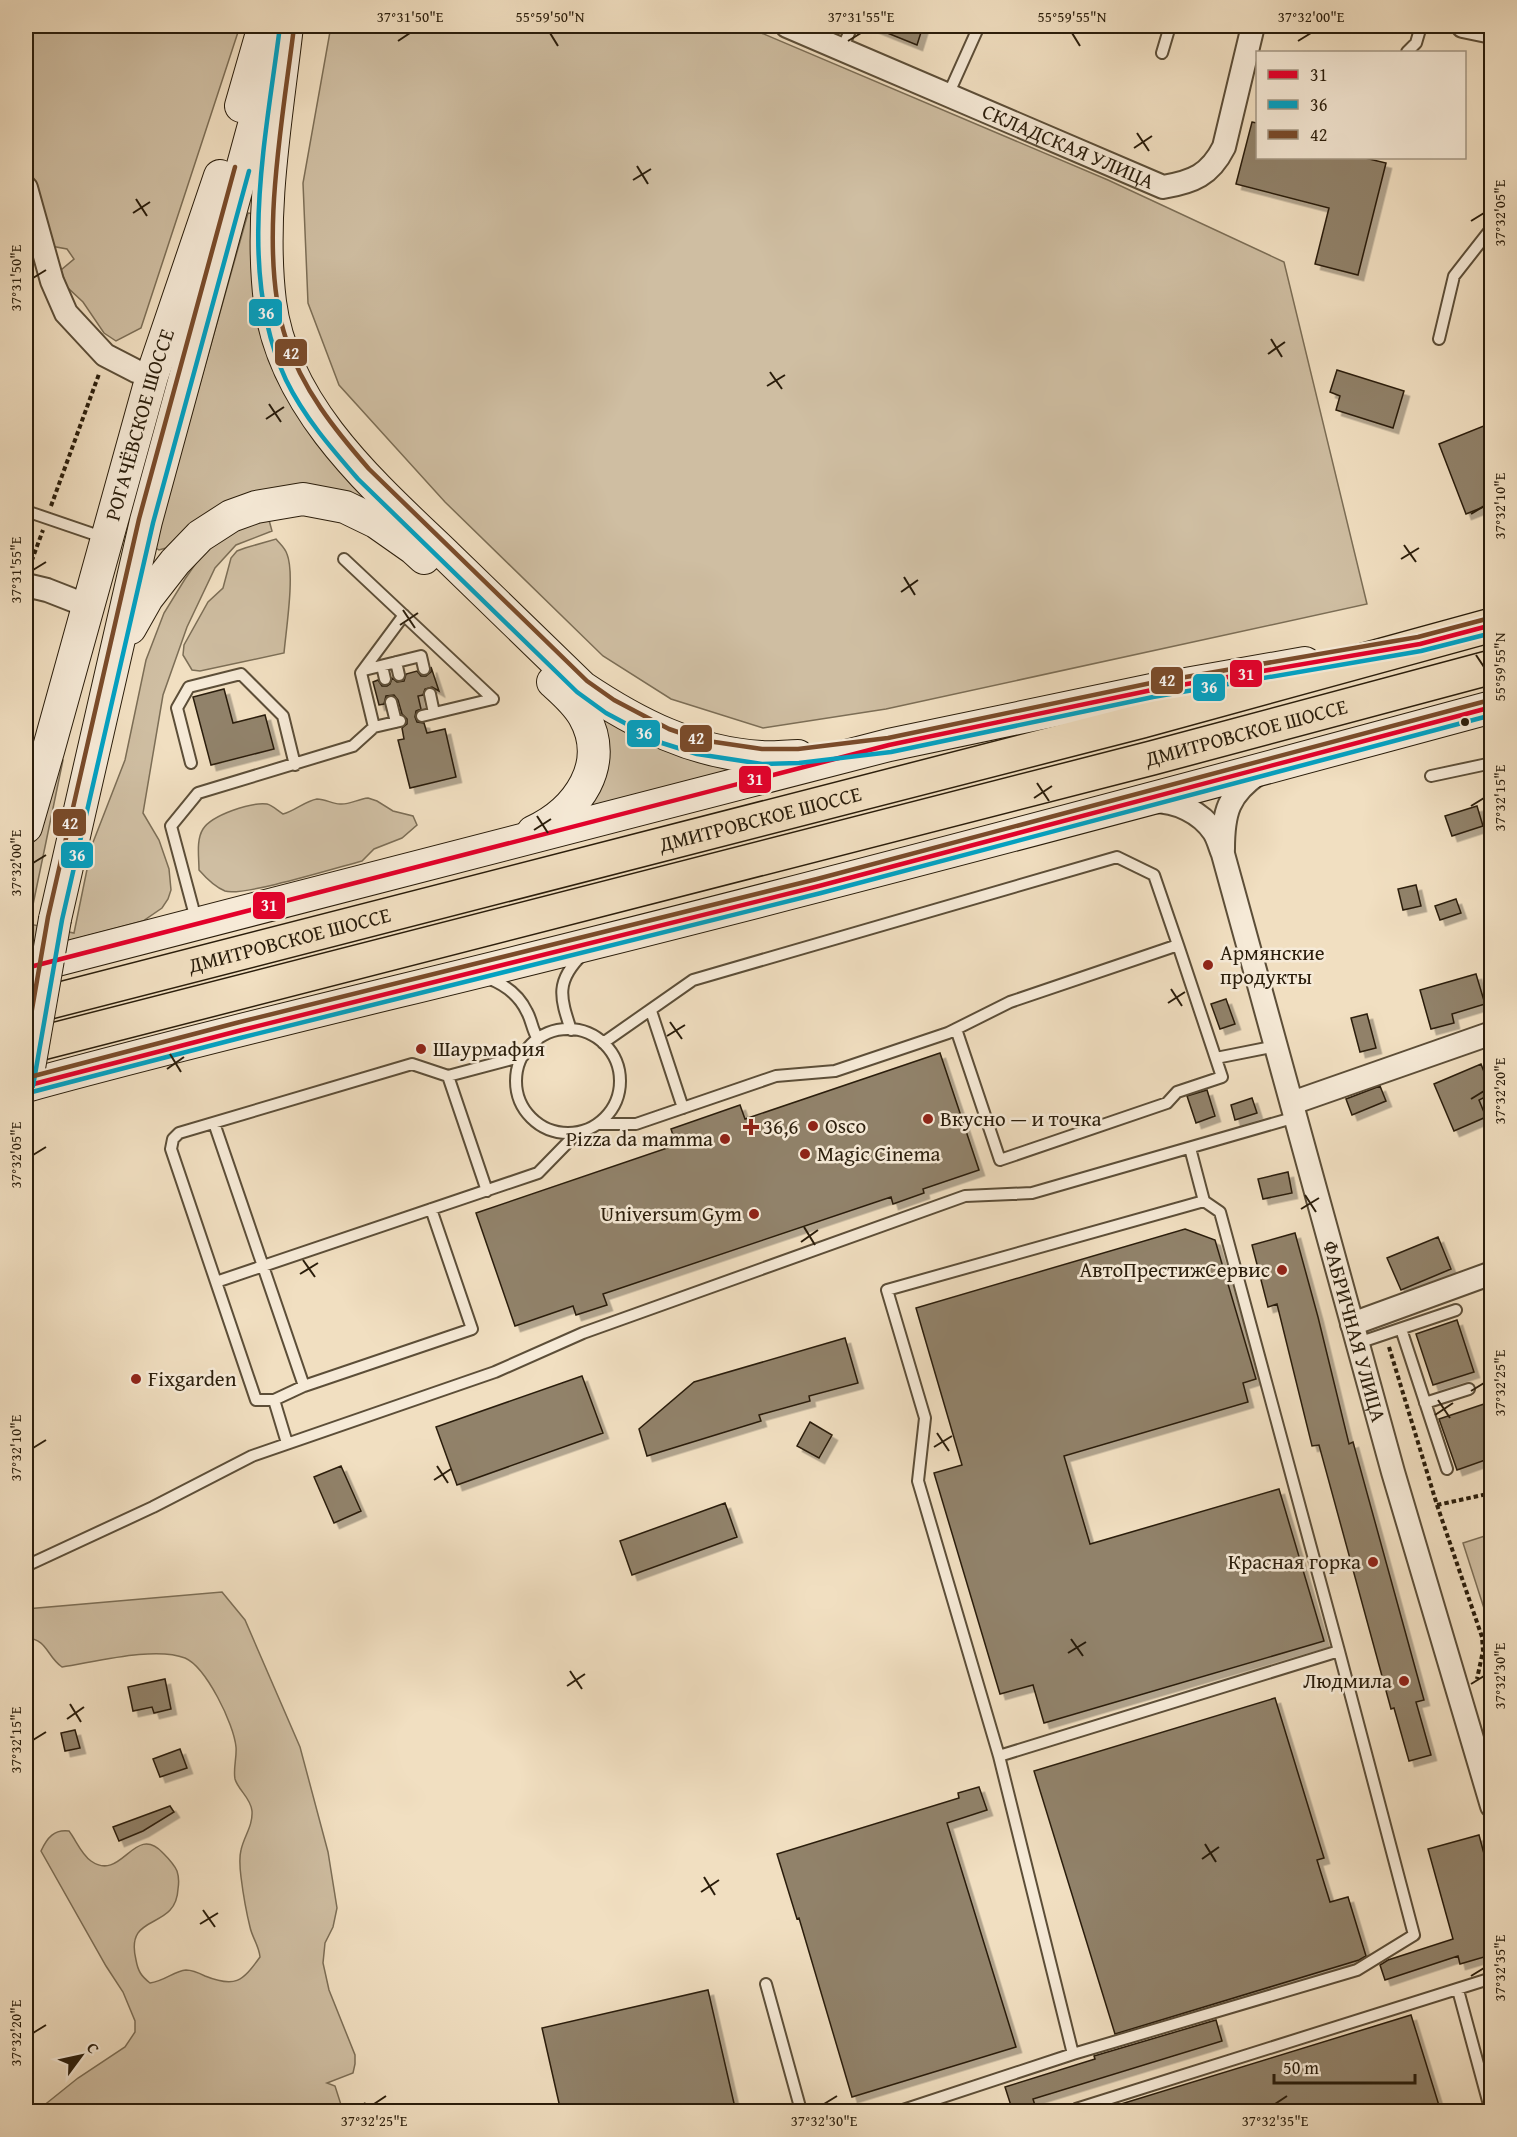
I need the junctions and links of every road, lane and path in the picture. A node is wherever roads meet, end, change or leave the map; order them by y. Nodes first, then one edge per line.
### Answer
1 (264, 26) edge
2 (281, 26) edge
3 (287, 26) edge
4 (787, 26) edge
5 (852, 26) edge
6 (979, 26) edge
7 (1170, 26) edge
8 (1253, 26) edge
9 (1421, 26) edge
10 (1463, 26) edge
11 (1491, 32) edge
12 (842, 49) junction
13 (1408, 51) edge
14 (1162, 53) dead end
15 (948, 94) junction
16 (26, 188) edge
17 (1491, 222) edge
18 (1439, 339) dead end
19 (105, 355) junction
20 (152, 376) junction
21 (26, 511) edge
22 (47, 519) junction
23 (106, 539) junction
24 (344, 558) dead end
25 (27, 588) edge
26 (88, 606) junction
27 (404, 615) junction
28 (1491, 625) edge
29 (1420, 644) junction
30 (114, 658) junction
31 (396, 662) junction
32 (382, 666) junction
33 (1491, 667) edge
34 (424, 669) dead end
35 (363, 670) junction
36 (399, 675) dead end
37 (385, 679) dead end
38 (430, 694) dead end
39 (391, 702) dead end
40 (1491, 707) edge
41 (434, 713) junction
42 (422, 716) dead end
43 (374, 727) junction
44 (889, 745) junction
45 (191, 763) dead end
46 (1491, 763) edge
47 (295, 765) junction
48 (1268, 768) junction
49 (1431, 776) dead end
50 (1143, 801) junction
51 (26, 827) edge
52 (502, 846) junction
53 (1223, 854) junction
54 (197, 923) junction
55 (595, 943) junction
56 (1178, 945) junction
57 (26, 968) edge
58 (472, 973) junction
59 (26, 1008) edge
60 (651, 1011) junction
61 (956, 1029) junction
62 (571, 1030) junction
63 (1491, 1033) edge
64 (538, 1039) junction
65 (603, 1043) junction
66 (1276, 1046) junction
67 (26, 1047) edge
68 (523, 1056) junction
69 (1216, 1058) junction
70 (448, 1076) junction
71 (26, 1085) edge
72 (683, 1108) junction
73 (1294, 1110) junction
74 (214, 1123) junction
75 (598, 1124) junction
76 (577, 1132) junction
77 (1190, 1148) junction
78 (486, 1191) junction
79 (1204, 1201) junction
80 (431, 1209) junction
81 (263, 1266) junction
82 (1491, 1273) edge
83 (216, 1282) junction
84 (1456, 1311) dead end
85 (1401, 1329) junction
86 (1355, 1333) junction
87 (1385, 1334) junction
88 (304, 1386) junction
89 (1469, 1389) dead end
90 (274, 1400) junction
91 (1425, 1403) junction
92 (287, 1443) junction
93 (1447, 1468) dead end
94 (1491, 1493) edge
95 (1437, 1505) junction
96 (26, 1566) edge
97 (1339, 1651) junction
98 (1477, 1679) dead end
99 (1483, 1748) edge
100 (999, 1756) junction
101 (1491, 1806) edge
102 (1491, 1978) edge
103 (766, 1984) dead end
104 (1458, 1990) junction
105 (1073, 2054) junction
106 (366, 2104) dead end
107 (900, 2111) edge
108 (350, 2112) edge
109 (807, 2112) edge
110 (1075, 2112) edge
111 (1491, 2112) edge

1 - 20 main road, РОГАЧЁВСКОЕ ШОССЕ
2 - 30 main road
3 - 44 main road
4 - 12 street, СКЛАДСКАЯ УЛИЦА
5 - 12 lane
6 - 15 lane
7 - 14 lane
8 - 15 street, СКЛАДСКАЯ УЛИЦА
9 - 13 lane
10 - 11 street
12 - 15 street, СКЛАДСКАЯ УЛИЦА
16 - 19 street
17 - 18 lane
19 - 20 street
19 - 22 path
20 - 23 main road, РОГАЧЁВСКОЕ ШОССЕ
21 - 22 lane
22 - 23 lane
22 - 25 path
23 - 26 main road, РОГАЧЁВСКОЕ ШОССЕ
24 - 27 lane
25 - 26 street
26 - 51 main road, РОГАЧЁВСКОЕ ШОССЕ
27 - 35 lane
27 - 41 lane
28 - 29 highway, ДМИТРОВСКОЕ ШОССЕ
29 - 44 main road
29 - 59 highway, ДМИТРОВСКОЕ ШОССЕ
30 - 52 main road
30 - 71 main road, bridge
31 - 32 lane
31 - 34 lane
31 - 36 lane
32 - 35 lane
32 - 37 lane
33 - 67 highway, ДМИТРОВСКОЕ ШОССЕ
35 - 43 lane
38 - 41 lane
39 - 43 lane
40 - 48 main road
41 - 42 lane
43 - 47 lane
44 - 52 main road
45 - 47 lane
46 - 49 lane
47 - 54 lane
48 - 50 main road
48 - 53 street, ФАБРИЧНАЯ УЛИЦА
50 - 53 street, ФАБРИЧНАЯ УЛИЦА
50 - 55 main road
52 - 54 main road
53 - 66 street, ФАБРИЧНАЯ УЛИЦА
54 - 57 main road
55 - 58 main road
55 - 62 lane
56 - 60 lane
56 - 61 lane
56 - 69 lane
58 - 64 lane
58 - 71 main road
60 - 65 lane
60 - 72 lane
61 - 69 lane
61 - 72 lane
62 - 64 lane
62 - 65 lane
63 - 73 street
64 - 68 lane
65 - 75 lane
66 - 69 lane
66 - 73 street, ФАБРИЧНАЯ УЛИЦА
68 - 70 lane
68 - 76 lane
70 - 74 lane
70 - 78 lane
72 - 75 lane
73 - 77 lane
73 - 86 street, ФАБРИЧНАЯ УЛИЦА
74 - 81 lane
74 - 83 lane
75 - 76 lane
76 - 78 lane
77 - 79 lane
77 - 92 lane
78 - 80 lane
79 - 97 lane
79 - 100 lane
80 - 81 lane
80 - 88 lane
81 - 83 lane
81 - 88 lane
82 - 86 street
83 - 90 lane
84 - 85 lane
85 - 87 lane
85 - 91 lane
86 - 87 lane
86 - 99 street, ФАБРИЧНАЯ УЛИЦА
87 - 95 path
88 - 90 lane
89 - 91 lane
90 - 92 lane
91 - 93 lane
92 - 96 lane
94 - 95 path
95 - 98 path
97 - 100 lane
97 - 105 lane
99 - 101 street, ФАБРИЧНАЯ УЛИЦА
100 - 105 lane
102 - 104 lane
103 - 109 lane
104 - 110 lane
104 - 111 lane
105 - 107 lane
106 - 108 path

